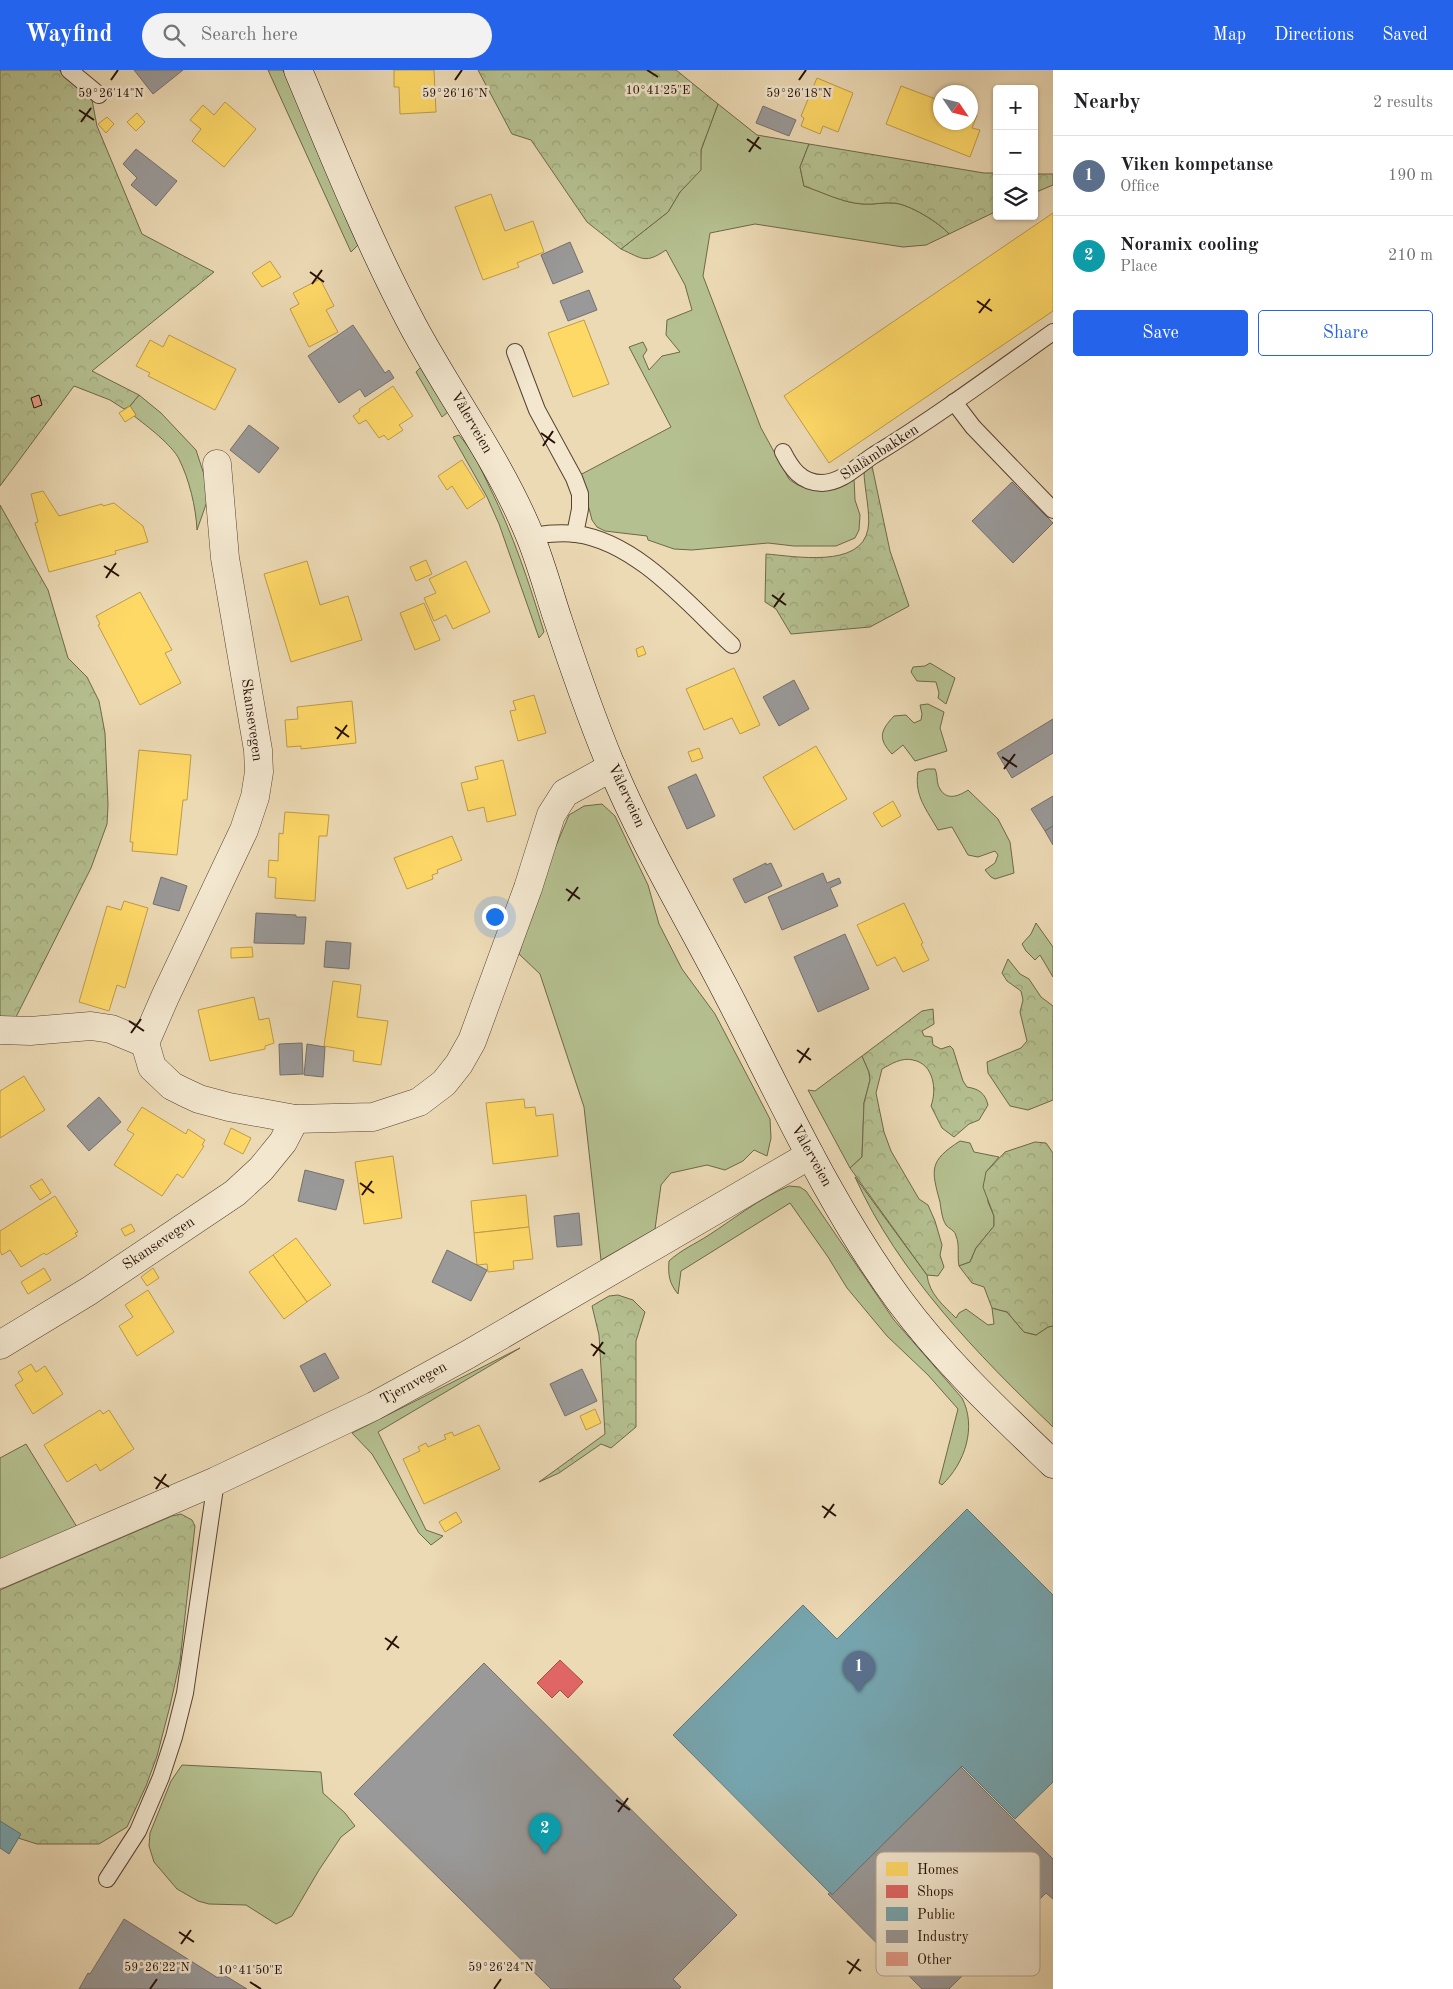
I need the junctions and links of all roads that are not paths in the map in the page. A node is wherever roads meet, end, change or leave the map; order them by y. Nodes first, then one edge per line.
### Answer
1 (69, 70) edge
2 (298, 70) edge
3 (99, 95) dead end
4 (1053, 332) edge
5 (515, 352) dead end
6 (954, 402) junction
7 (783, 452) dead end
8 (216, 464) dead end
9 (1053, 510) edge
10 (575, 534) junction
11 (530, 536) junction
12 (732, 645) dead end
13 (612, 767) junction
14 (0, 1030) edge
15 (145, 1043) junction
16 (295, 1119) junction
17 (810, 1156) junction
18 (0, 1345) edge
19 (1053, 1464) edge
20 (216, 1481) junction
21 (0, 1574) edge
22 (107, 1879) dead end

1 - 3 lane
2 - 11 street, Vålerveien
4 - 6 lane, Slalåmbakken
5 - 10 lane
6 - 7 lane, Slalåmbakken
6 - 9 lane
8 - 15 street, Skansevegen
10 - 11 lane
10 - 12 lane
11 - 13 street, Vålerveien
13 - 16 street
13 - 17 street, Vålerveien
14 - 15 street
15 - 16 street
16 - 18 street, Skansevegen
17 - 19 street, Vålerveien
17 - 20 street, Tjernvegen
20 - 21 street, Tjernvegen
20 - 22 lane

